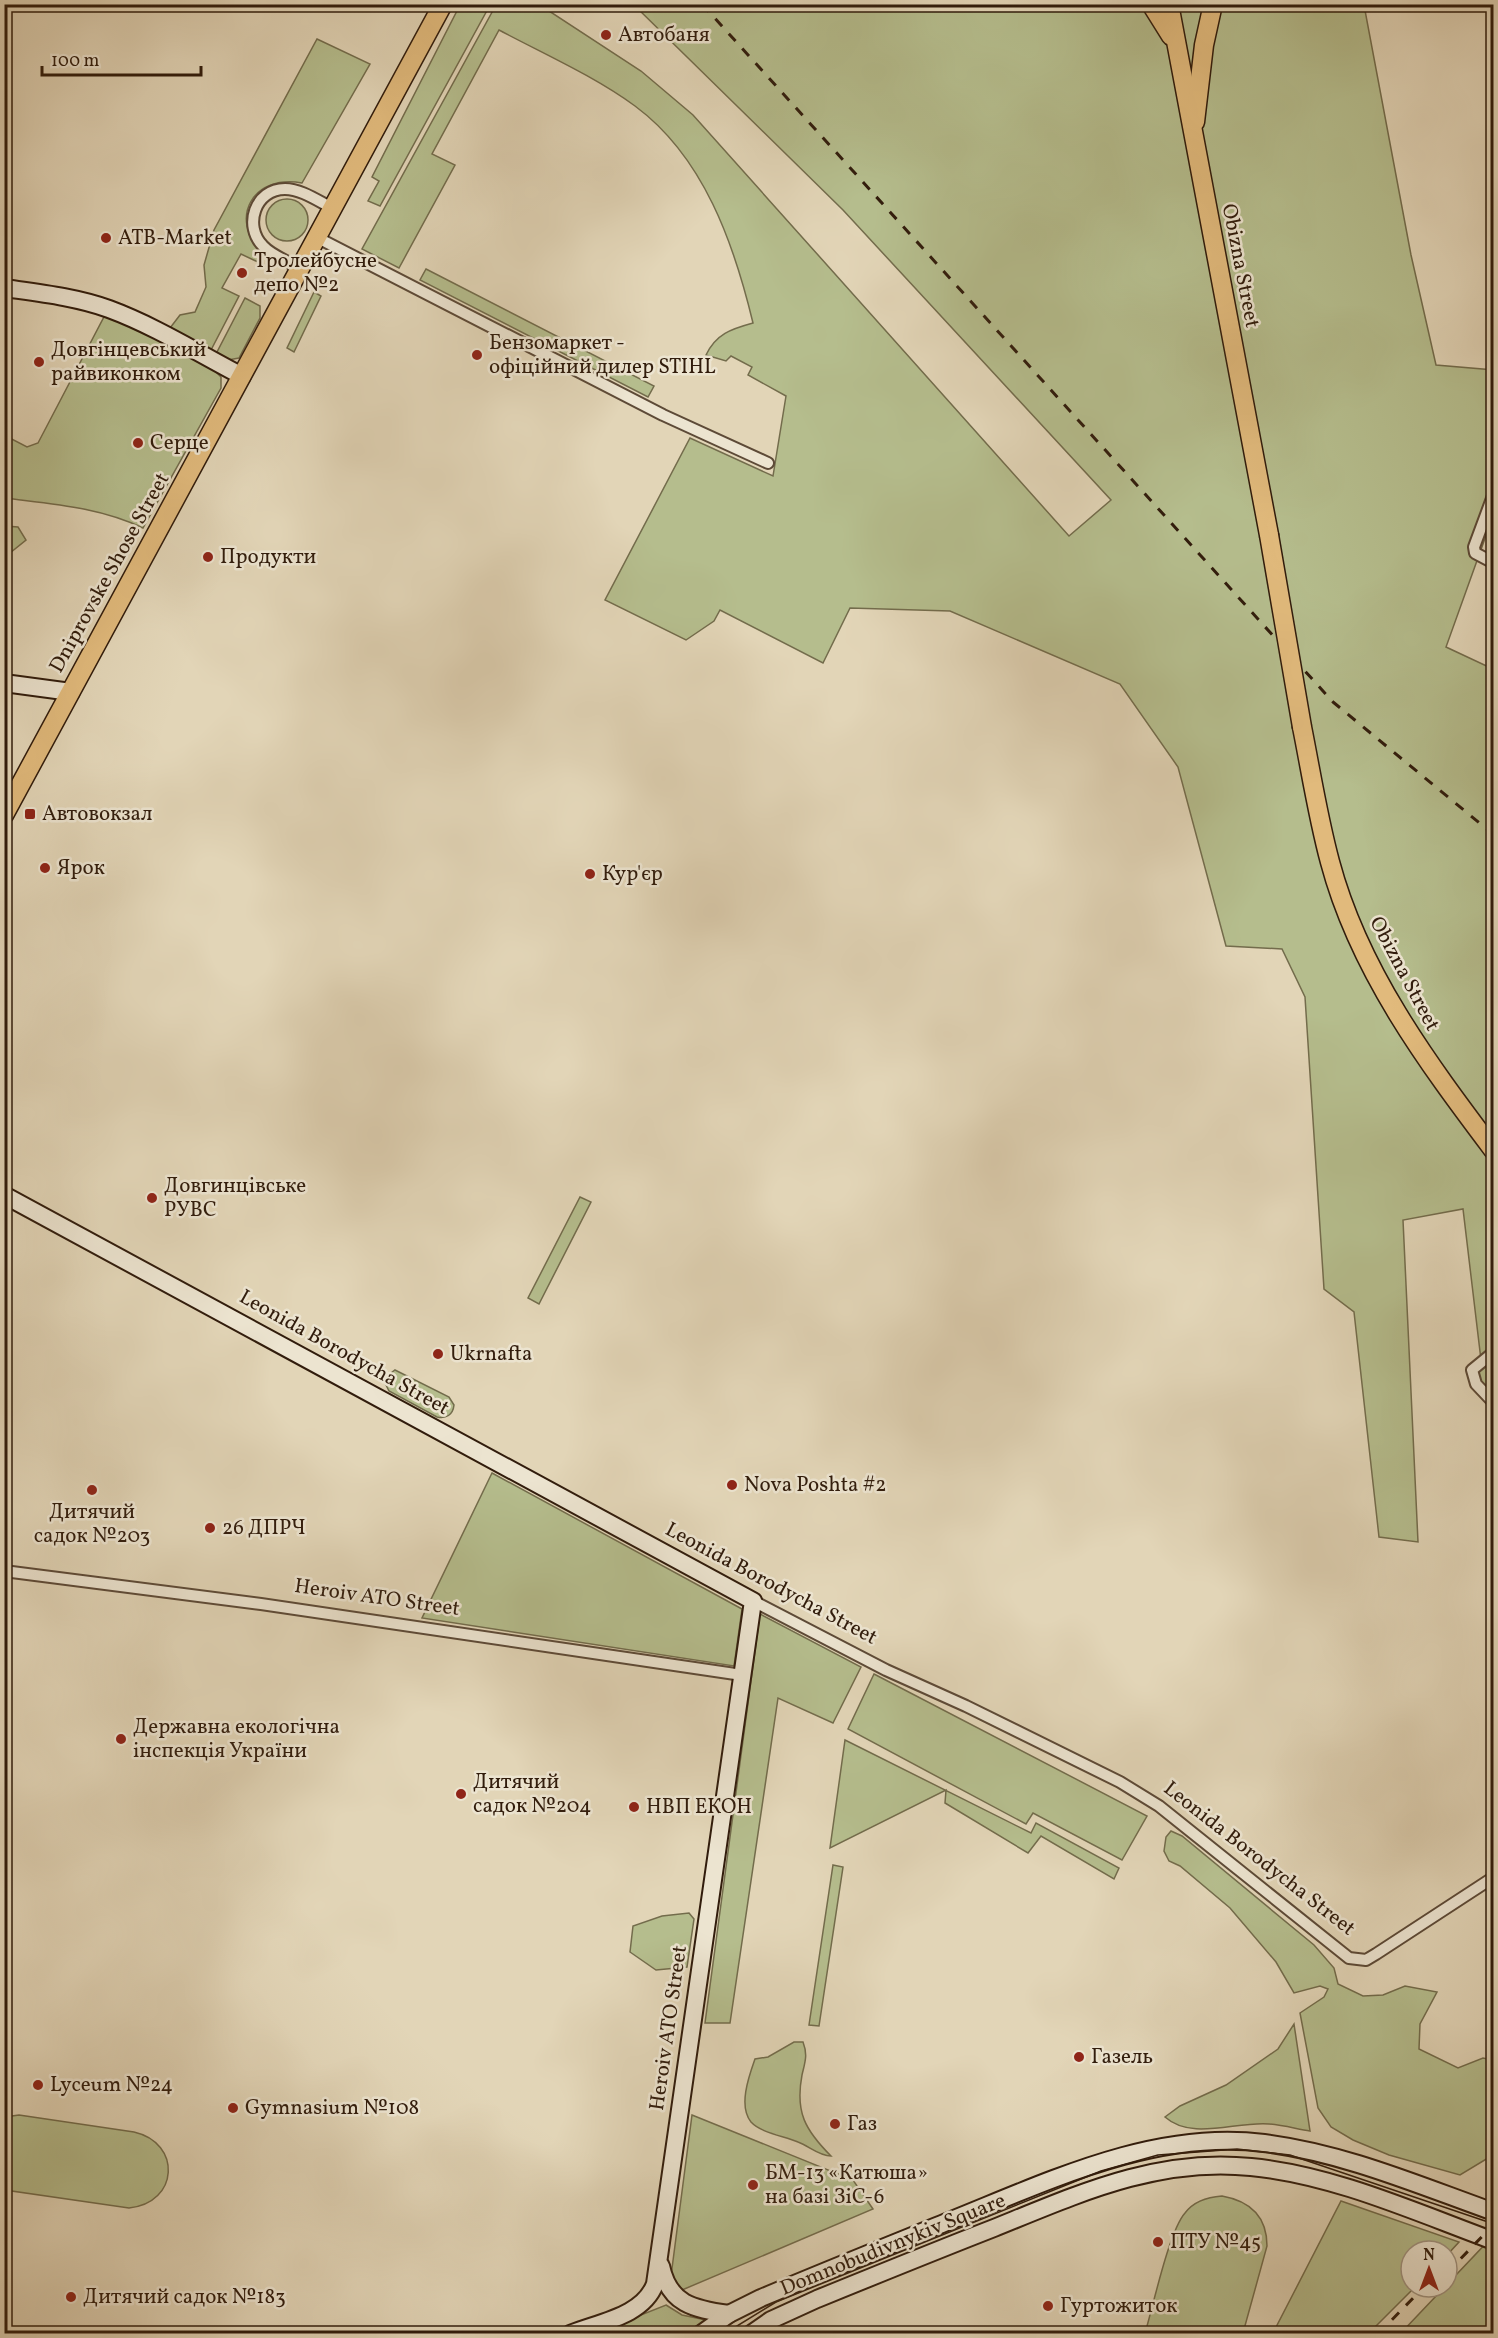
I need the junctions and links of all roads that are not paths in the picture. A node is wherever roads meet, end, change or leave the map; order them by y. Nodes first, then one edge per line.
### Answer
1 (443, 4) edge
2 (1151, 4) edge
3 (1169, 4) edge
4 (1213, 4) edge
5 (1175, 42) junction
6 (1193, 142) junction
7 (332, 208) junction
8 (316, 237) junction
9 (299, 268) junction
10 (4, 288) edge
11 (242, 376) junction
12 (768, 463) dead end
13 (1494, 493) edge
14 (1494, 563) edge
15 (4, 683) edge
16 (71, 692) junction
17 (4, 815) edge
18 (1494, 1151) edge
19 (4, 1195) edge
20 (1494, 1352) edge
21 (1494, 1403) edge
22 (4, 1571) edge
23 (753, 1601) junction
24 (742, 1676) junction
25 (1494, 1877) edge
26 (1494, 2212) edge
27 (1494, 2241) edge
28 (660, 2262) junction
29 (729, 2314) junction
30 (570, 2334) edge
31 (701, 2334) edge
32 (751, 2334) edge

1 - 7 main road, Dniprovske Shose Street
2 - 5 main road
3 - 5 main road, Obizna Street
4 - 6 main road
5 - 6 main road, Obizna Street
6 - 18 main road, Obizna Street, bridge
7 - 8 main road, Dniprovske Shose Street
7 - 9 street
8 - 9 main road, Dniprovske Shose Street
8 - 12 street
9 - 11 main road, Dniprovske Shose Street
10 - 11 street
11 - 16 main road, Dniprovske Shose Street
13 - 14 street
15 - 16 street
16 - 17 main road, Dniprovske Shose Street
19 - 23 street, Leonida Borodycha Street
20 - 21 street
22 - 24 street, Heroiv ATO Street
23 - 24 street, Heroiv ATO Street
23 - 25 street, Leonida Borodycha Street
24 - 28 street, Heroiv ATO Street
26 - 29 street, Domnobudivnykiv Square
27 - 32 street, Domnobudivnykiv Square
28 - 29 street
28 - 30 street, Heroiv ATO Street
29 - 31 street, Domnobudivnykiv Square

